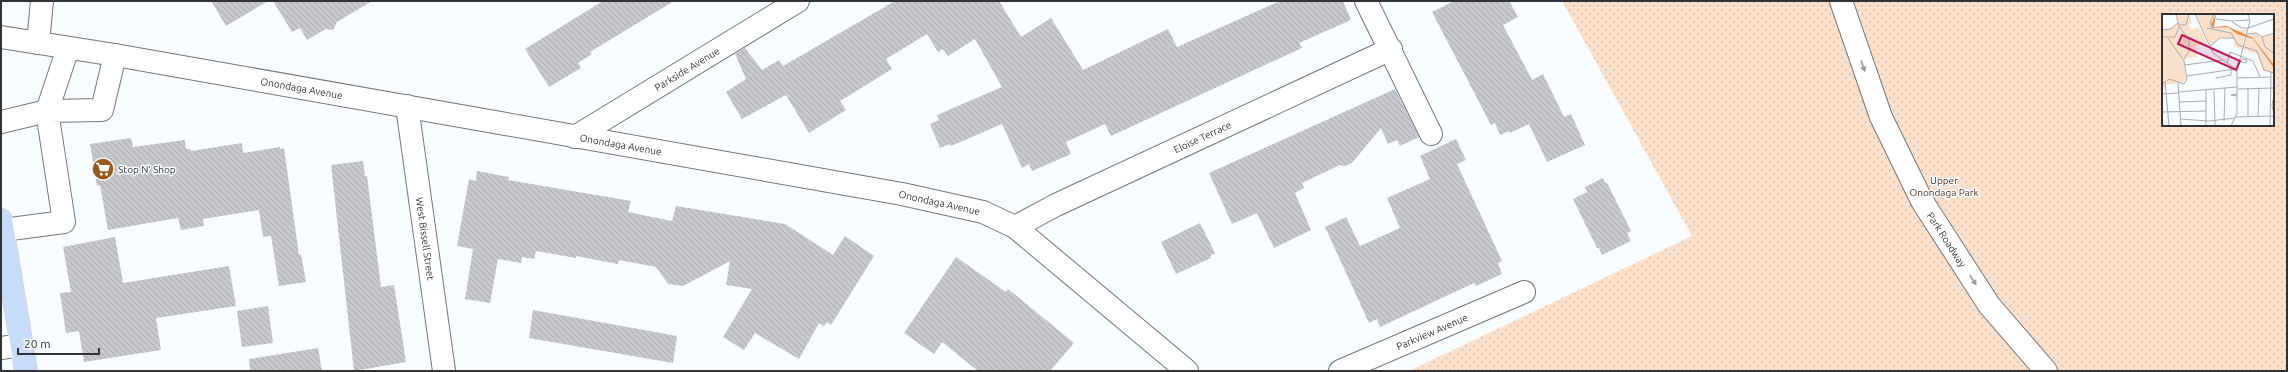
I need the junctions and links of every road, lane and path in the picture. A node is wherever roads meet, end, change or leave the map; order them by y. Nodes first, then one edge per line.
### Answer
1 (42, 1) edge
2 (798, 1) edge
3 (1366, 1) edge
4 (1841, 1) edge
5 (1, 37) edge
6 (38, 43) junction
7 (68, 48) junction
8 (1391, 49) junction
9 (115, 54) junction
10 (407, 106) junction
11 (47, 111) junction
12 (1, 122) edge
13 (1431, 134) dead end
14 (575, 137) junction
15 (2, 225) edge
16 (1015, 226) junction
17 (1524, 292) dead end
18 (11, 347) edge
19 (26, 371) edge
20 (444, 371) edge
21 (1187, 371) edge
22 (1340, 371) edge
23 (2046, 371) edge

1 - 6 street
2 - 14 street, Parkside Avenue
3 - 8 street
4 -> 23 street, Park Roadway
5 - 6 street, Onondaga Avenue
6 - 7 street, Onondaga Avenue
7 - 9 street, Onondaga Avenue
7 - 11 street
8 - 13 street
8 - 16 street, Eloise Terrace
9 - 10 street, Onondaga Avenue
9 - 11 street
10 - 14 street, Onondaga Avenue
10 - 20 street, West Bissell Street
11 - 12 street
11 - 15 street
14 - 16 street, Onondaga Avenue
15 - 18 main road
16 - 21 street, Onondaga Avenue
17 - 22 street, Parkview Avenue
18 - 19 main road

